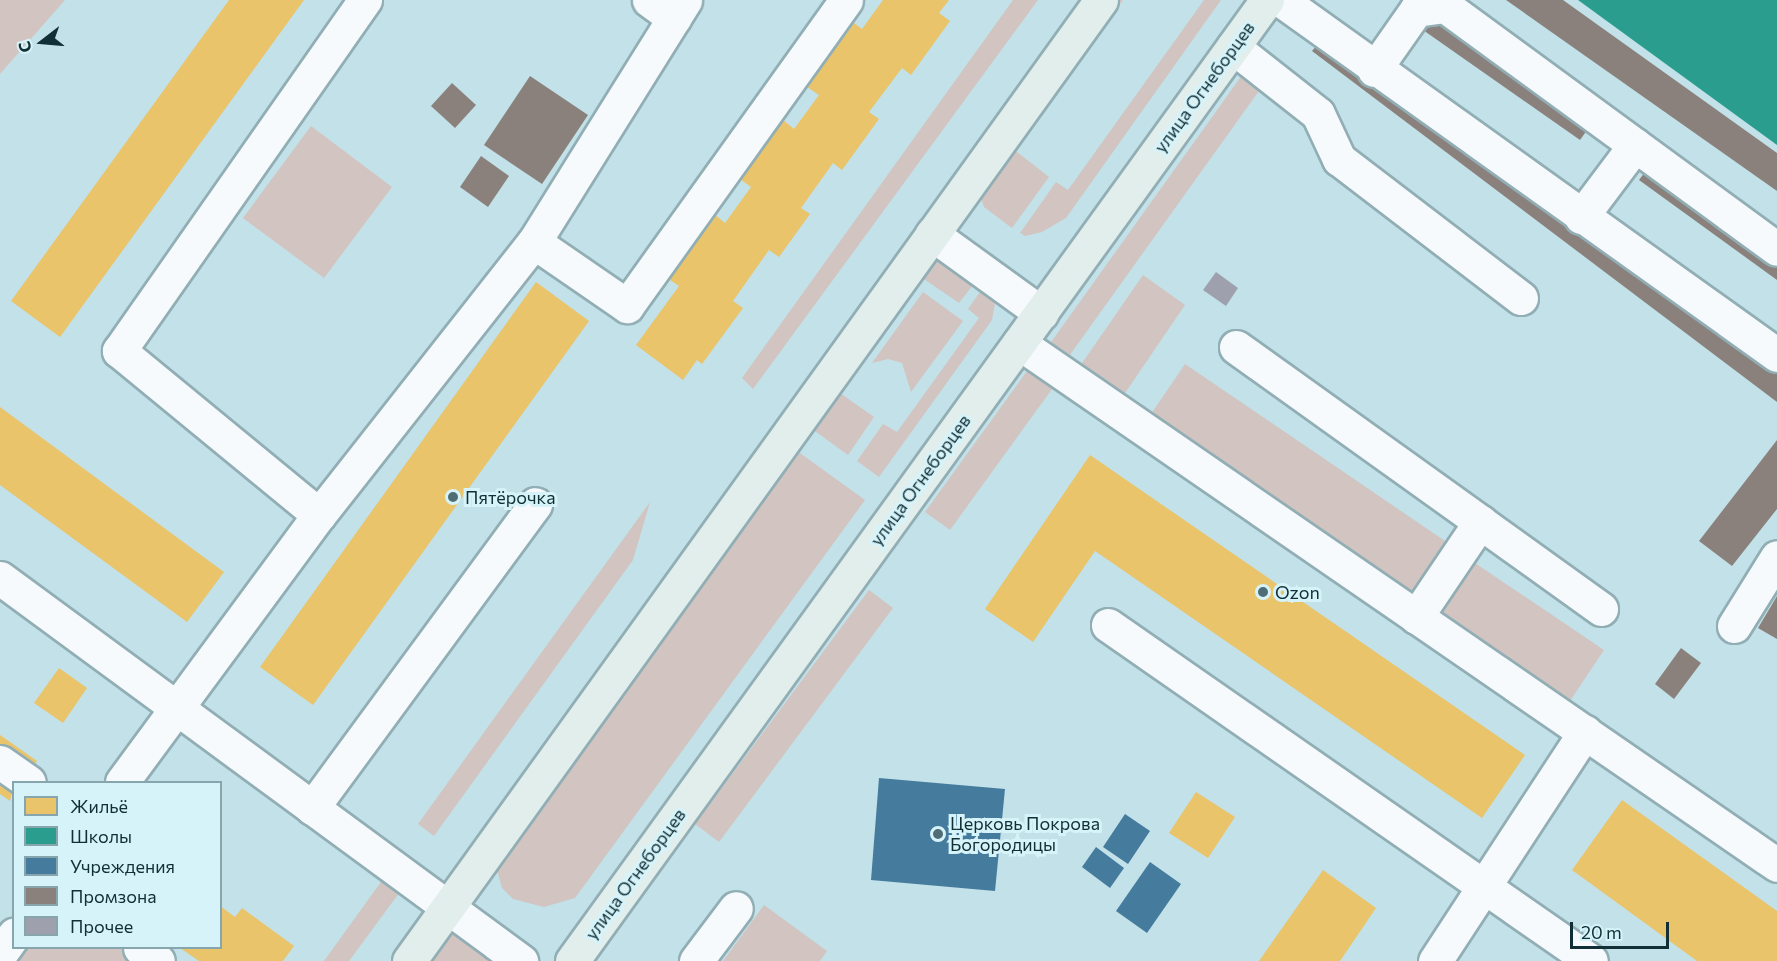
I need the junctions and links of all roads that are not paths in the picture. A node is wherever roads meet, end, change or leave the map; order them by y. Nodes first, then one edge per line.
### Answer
1 (365, 0) edge
2 (846, 0) edge
3 (1101, 0) edge
4 (1267, 0) edge
5 (1281, 0) edge
6 (670, 6) edge
7 (1233, 47) junction
8 (1374, 70) junction
9 (1635, 145) junction
10 (1581, 217) junction
11 (932, 234) junction
12 (534, 242) junction
13 (1777, 249) edge
14 (1521, 298) dead end
15 (1041, 313) junction
16 (1019, 343) junction
17 (1236, 347) dead end
18 (1777, 355) edge
19 (535, 504) dead end
20 (319, 515) junction
21 (1480, 522) junction
22 (1777, 557) edge
23 (0, 578) edge
24 (1601, 609) dead end
25 (1416, 617) junction
26 (1108, 625) dead end
27 (1734, 626) dead end
28 (177, 708) junction
29 (1585, 732) junction
30 (0, 762) edge
31 (26, 781) edge
32 (123, 781) edge
33 (312, 808) junction
34 (1777, 865) edge
35 (1487, 887) junction
36 (447, 907) junction
37 (736, 908) dead end
38 (12, 938) edge
39 (141, 949) edge
40 (0, 954) edge
41 (158, 961) edge
42 (409, 961) edge
43 (521, 961) edge
44 (572, 961) edge
45 (696, 961) edge
46 (1435, 961) edge
47 (1592, 961) edge

1 - 20 street
2 - 12 street
3 - 11 main road
4 - 7 main road, улица Огнеборцев
5 - 8 street
6 - 12 street
7 - 14 street
7 - 15 main road, улица Огнеборцев
8 - 9 street
8 - 10 street
9 - 10 street
9 - 13 street
10 - 18 street
11 - 15 street
11 - 36 main road
12 - 20 street
15 - 16 main road, улица Огнеборцев
16 - 25 street
16 - 44 main road, улица Огнеборцев
17 - 21 street
19 - 33 street
20 - 28 street
21 - 24 street
21 - 25 street
22 - 27 street
23 - 28 street
25 - 29 street
26 - 35 street
28 - 32 street
28 - 33 street
29 - 34 street
29 - 35 street
30 - 31 street
33 - 36 street
35 - 46 street
35 - 47 street
36 - 42 main road
36 - 43 street
37 - 45 street
38 - 40 street
39 - 41 street

